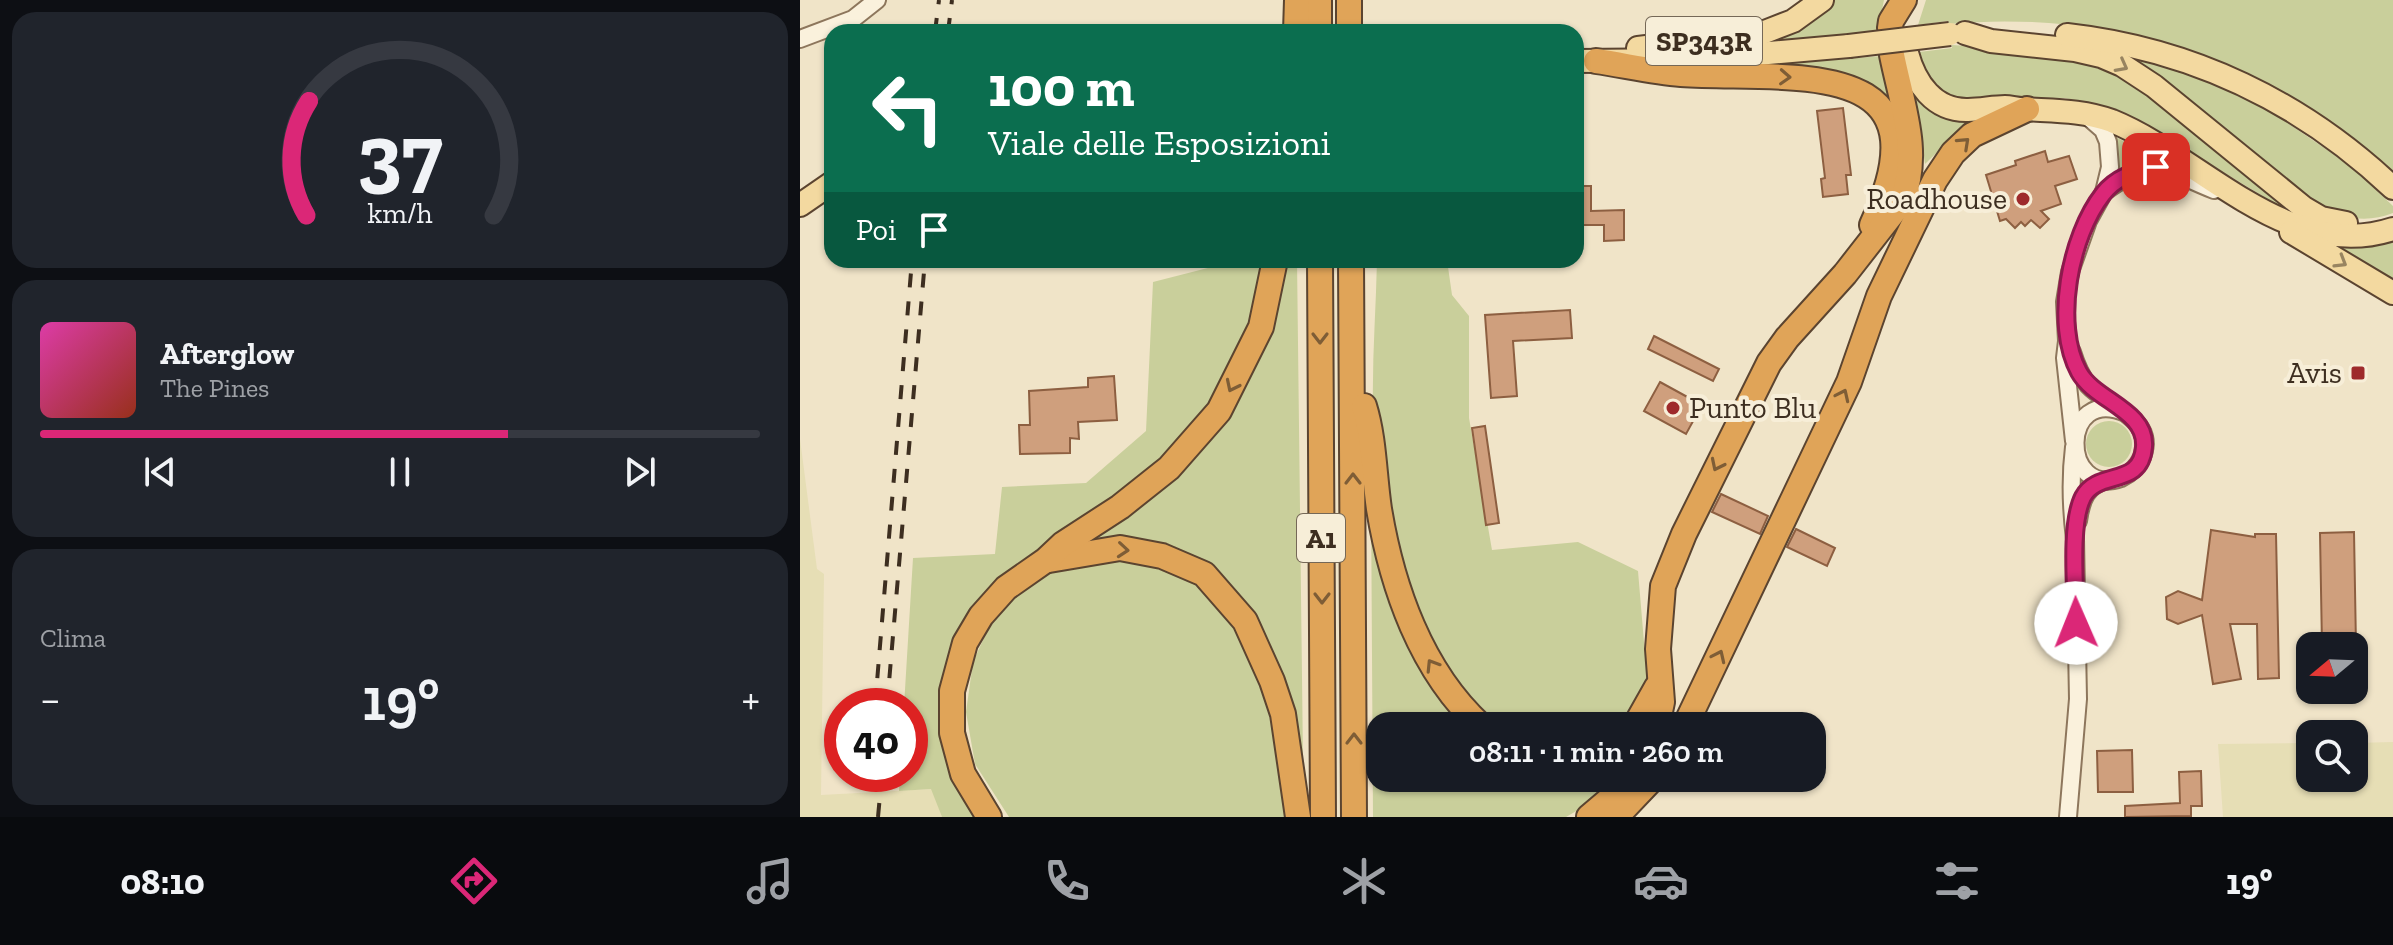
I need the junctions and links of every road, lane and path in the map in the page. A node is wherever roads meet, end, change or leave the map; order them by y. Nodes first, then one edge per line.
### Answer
1 (877, 0) edge
2 (1297, 0) edge
3 (1319, 0) edge
4 (1349, 0) edge
5 (1822, 0) edge
6 (1906, 0) edge
7 (840, 24) edge
8 (1296, 24) edge
9 (1319, 24) edge
10 (1349, 24) edge
11 (1897, 28) dead end
12 (824, 30) edge
13 (1958, 34) junction
14 (800, 39) edge
15 (1899, 54) joint
16 (1584, 58) edge
17 (1584, 58) edge
18 (1584, 58) edge
19 (2027, 109) junction
20 (2083, 113) junction
21 (2388, 184) edge
22 (824, 188) edge
23 (2104, 192) junction
24 (800, 205) edge
25 (2258, 208) junction
26 (2278, 220) junction
27 (2393, 220) edge
28 (2393, 229) edge
29 (1854, 263) junction
30 (1273, 268) edge
31 (1320, 268) edge
32 (1351, 268) edge
33 (2393, 293) edge
34 (2067, 339) junction
35 (1352, 378) junction
36 (2126, 413) junction
37 (2074, 444) junction
38 (2109, 479) junction
39 (2075, 539) junction
40 (1046, 560) junction
41 (1659, 676) junction
42 (1469, 712) edge
43 (1645, 712) edge
44 (1660, 712) edge
45 (1692, 712) edge
46 (1617, 792) edge
47 (1640, 792) edge
48 (989, 817) edge
49 (1298, 817) edge
50 (1323, 817) edge
51 (1354, 817) edge
52 (1589, 817) edge
53 (1616, 817) edge
54 (2068, 817) edge

1 - 7 street
2 - 8 highway
3 - 9 highway
4 - 10 highway
5 - 16 main road, SP343R
6 - 11 highway
12 - 14 street
13 - 17 main road, bridge
13 - 21 main road
13 -> 27 main road
15 - 19 main road
15 - 29 highway
18 -> 29 highway
19 - 20 main road
45 -> 19 highway
20 - 23 street
20 - 25 main road
22 - 24 main road
23 - 25 street
23 - 34 street
25 - 26 main road
26 - 28 main road
26 -> 33 main road
29 -> 41 highway
30 -> 40 highway
31 -> 50 highway, A1
32 - 35 highway, A1
34 - 36 street
34 - 37 street
42 -> 35 highway
51 -> 35 highway, A1
36 - 37 street
36 - 38 street
37 - 38 street
37 - 39 street
38 - 39 street
39 - 54 street
40 - 48 highway
40 -> 49 highway
41 - 43 highway
41 - 44 highway
46 - 52 highway
47 - 53 highway

